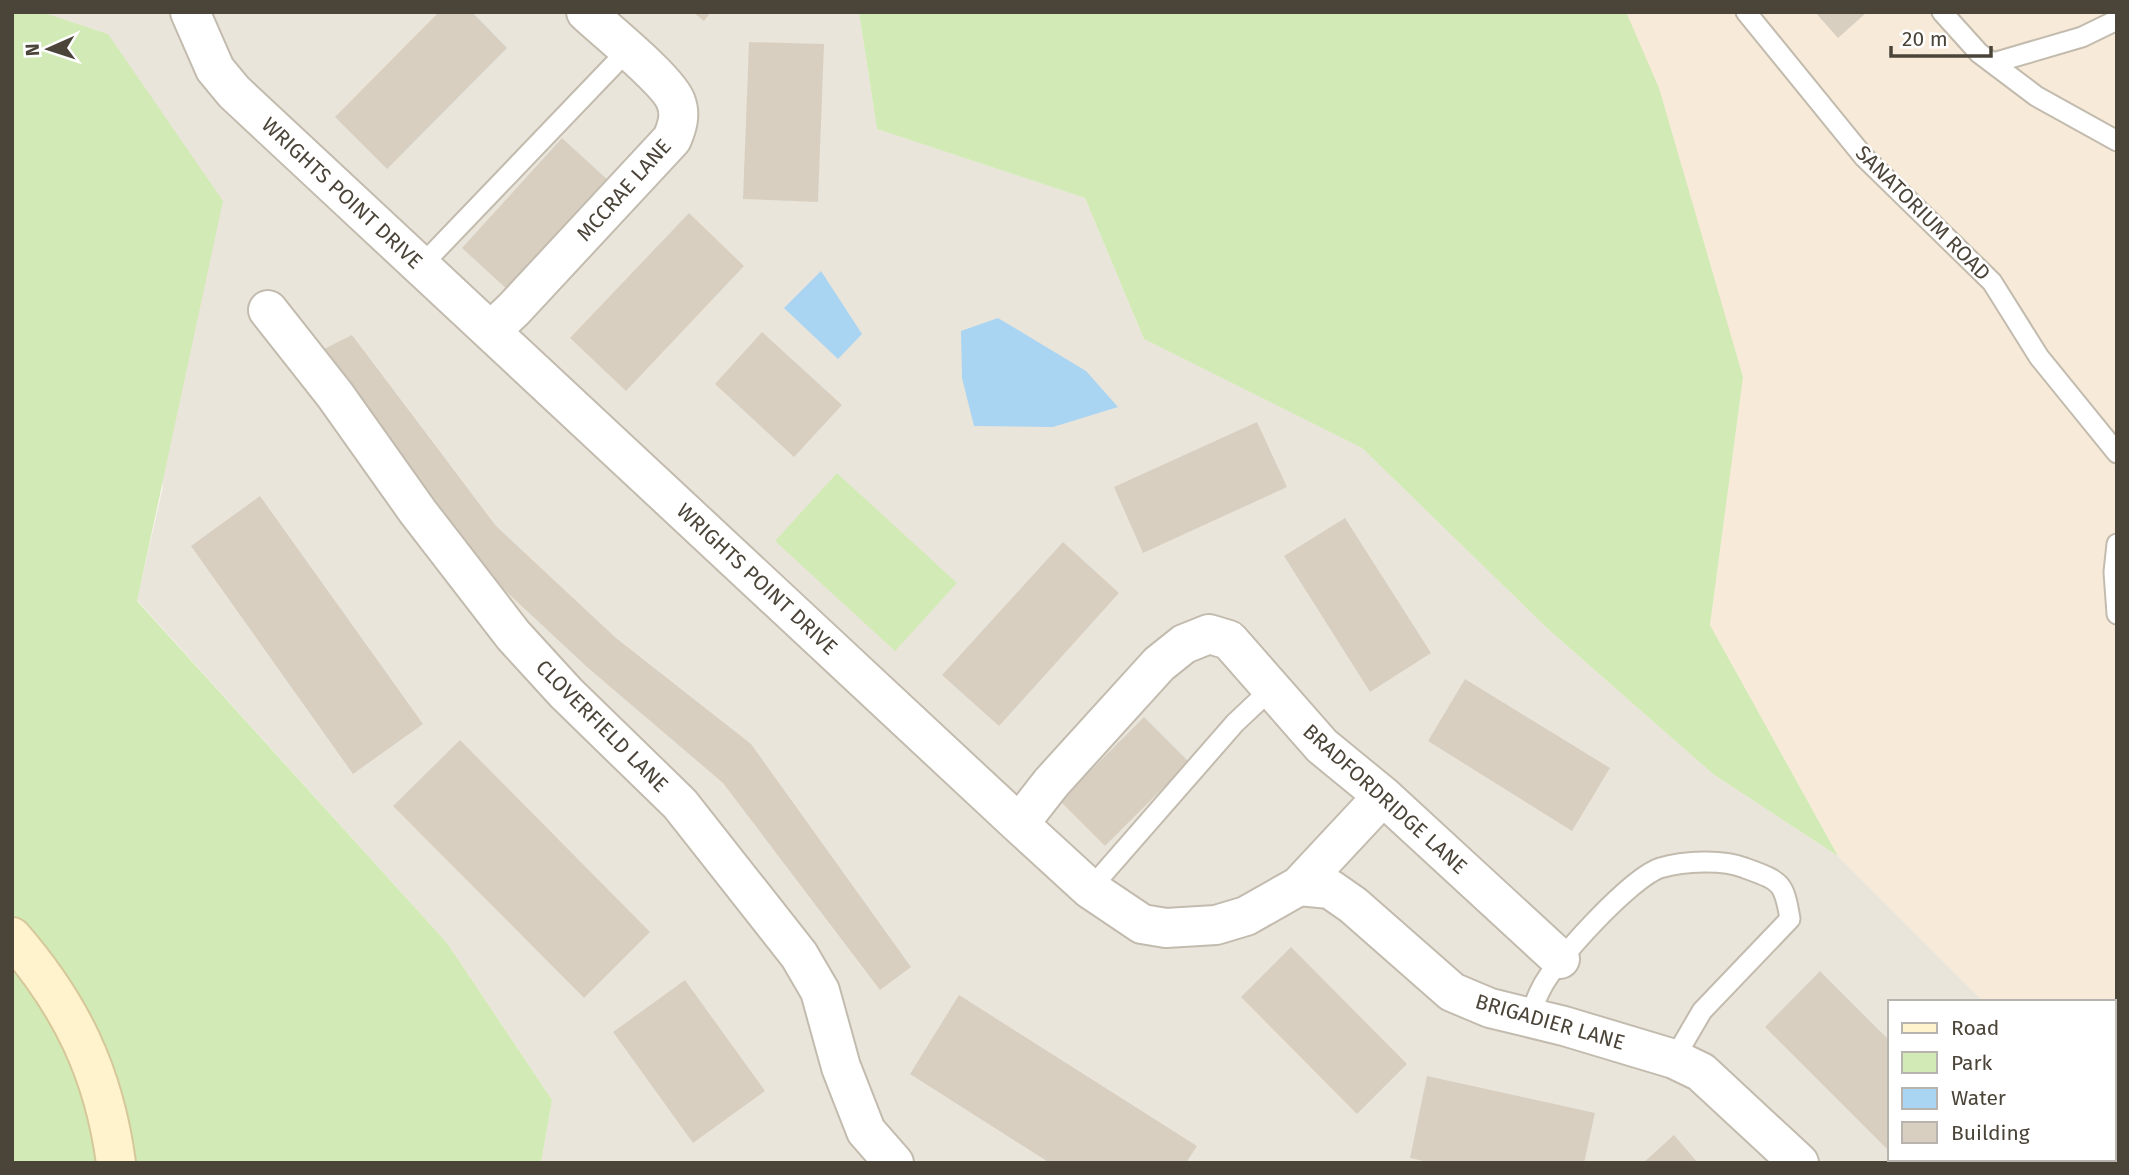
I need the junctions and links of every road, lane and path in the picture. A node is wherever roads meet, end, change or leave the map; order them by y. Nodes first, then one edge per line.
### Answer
1 (190, 12) edge
2 (586, 12) edge
3 (1746, 12) edge
4 (1942, 12) edge
5 (2117, 20) edge
6 (627, 51) junction
7 (1993, 63) junction
8 (2117, 141) edge
9 (421, 266) junction
10 (268, 310) dead end
11 (491, 331) junction
12 (2117, 453) edge
13 (2117, 544) edge
14 (2117, 614) edge
15 (1270, 690) junction
16 (1382, 796) junction
17 (1019, 824) junction
18 (1299, 886) junction
19 (1090, 889) junction
20 (12, 937) edge
21 (1560, 960) junction
22 (1530, 1019) junction
23 (1674, 1059) junction
24 (116, 1163) edge
25 (894, 1163) edge
26 (1799, 1163) edge

1 - 9 street, WRIGHTS POINT DRIVE
2 - 6 street, MCCRAE LANE
3 - 12 lane, SANATORIUM ROAD
4 - 7 lane
5 - 7 lane
6 - 9 lane
6 - 11 street, MCCRAE LANE
7 - 8 lane
9 - 11 street, WRIGHTS POINT DRIVE
10 - 25 street, CLOVERFIELD LANE
11 - 17 street, WRIGHTS POINT DRIVE
13 - 14 lane
15 - 16 street, BRADFORDRIDGE LANE
15 - 17 street, BRADFORDRIDGE LANE
15 - 19 lane
16 - 18 street, WRIGHTS POINT DRIVE
16 - 21 street, BRADFORDRIDGE LANE
17 - 19 street, WRIGHTS POINT DRIVE
18 - 19 street, WRIGHTS POINT DRIVE
18 - 22 street, BRIGADIER LANE
20 - 24 street
21 - 22 lane
21 - 23 lane
22 - 23 street, BRIGADIER LANE
23 - 26 street, BRIGADIER LANE

